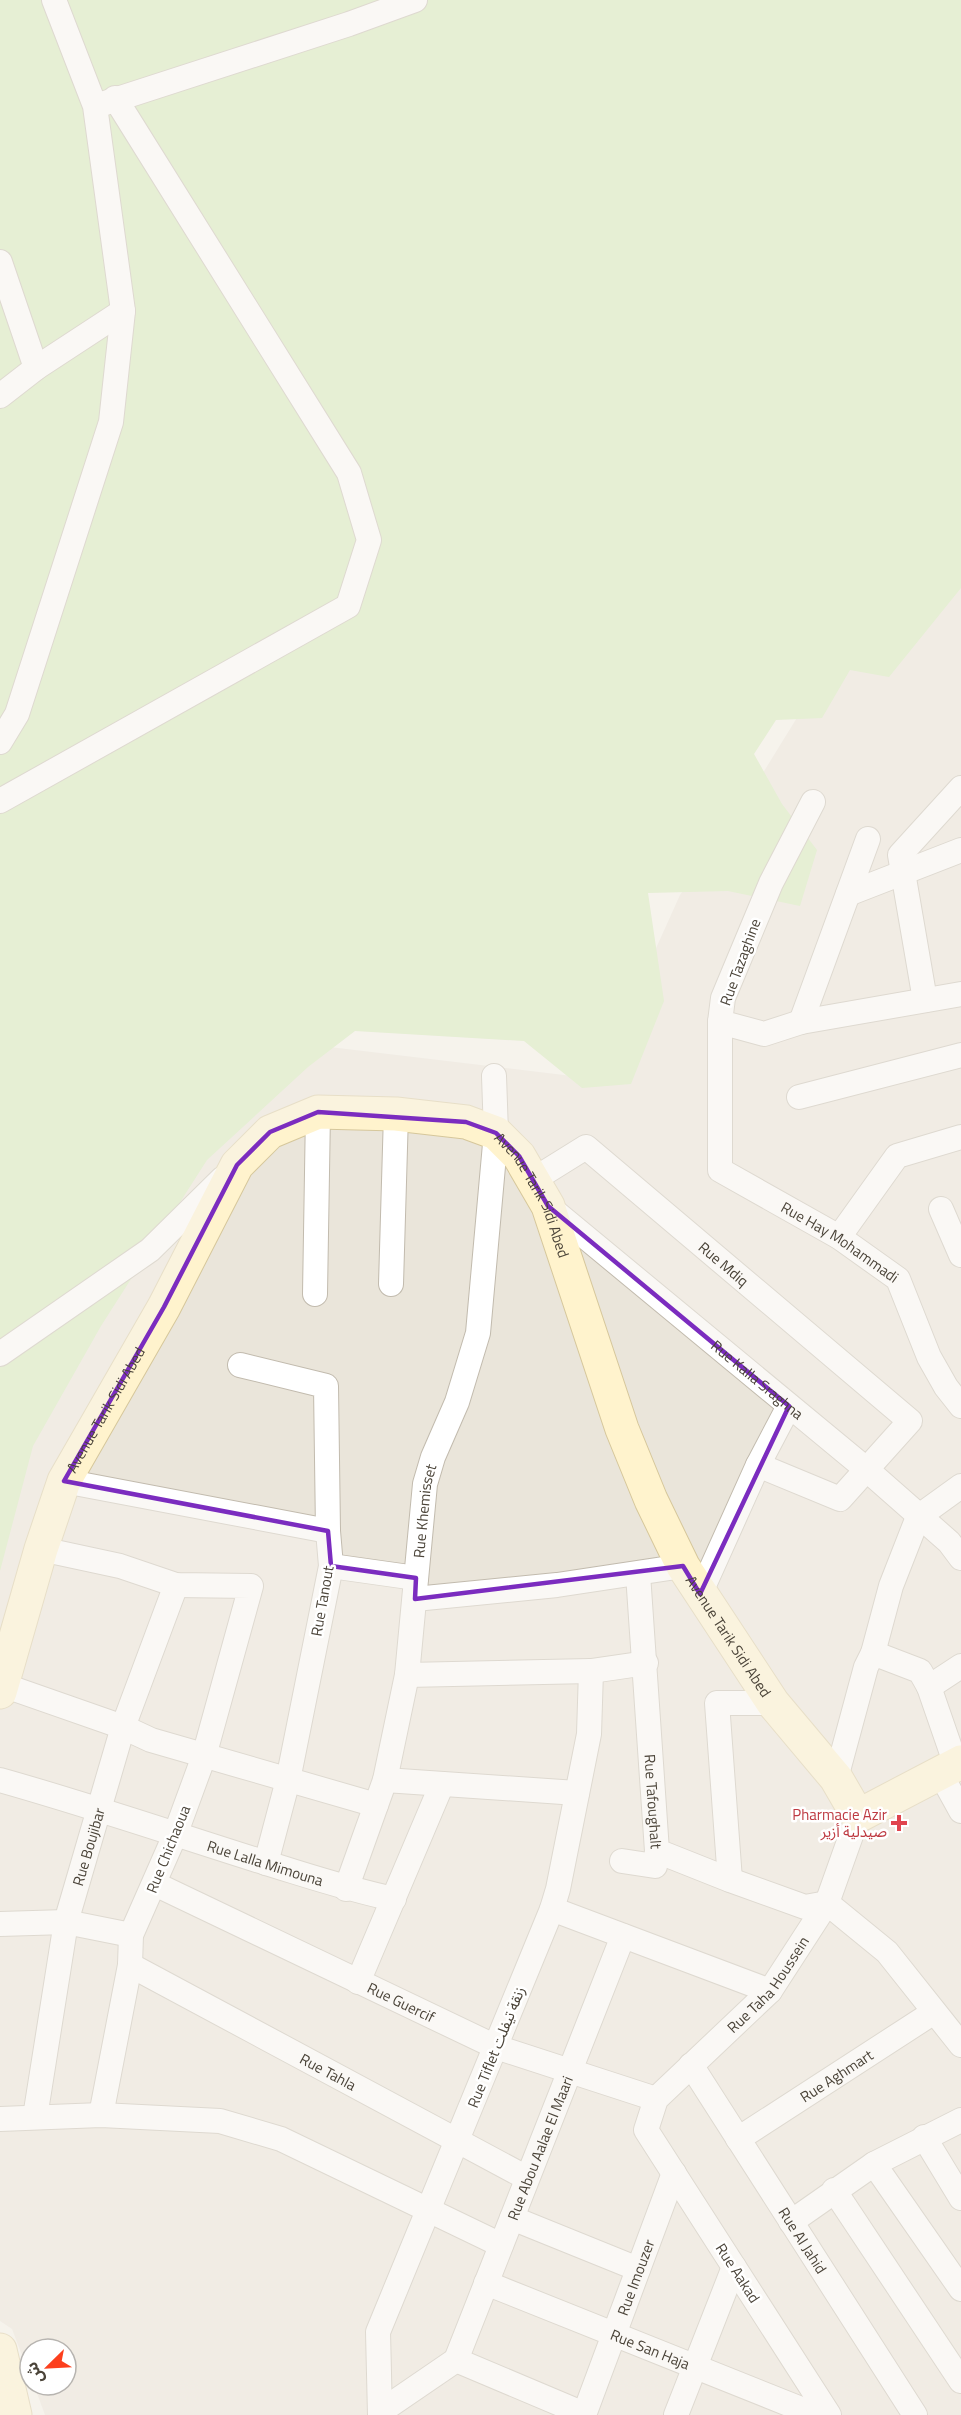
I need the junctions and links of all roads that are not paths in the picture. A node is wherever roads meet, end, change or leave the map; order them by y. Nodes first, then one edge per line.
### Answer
1 (54, 0) edge
2 (415, 0) edge
3 (105, 102) junction
4 (0, 262) edge
5 (123, 312) junction
6 (36, 368) junction
7 (2, 398) edge
8 (0, 742) edge
9 (961, 788) edge
10 (0, 801) edge
11 (813, 802) dead end
12 (868, 839) dead end
13 (961, 850) edge
14 (904, 874) junction
15 (848, 894) junction
16 (961, 994) edge
17 (925, 1000) junction
18 (720, 1022) junction
19 (801, 1022) junction
20 (961, 1055) edge
21 (494, 1076) dead end
22 (799, 1097) dead end
23 (318, 1112) junction
24 (396, 1114) junction
25 (496, 1133) junction
26 (961, 1137) edge
27 (237, 1165) junction
28 (720, 1170) joint
29 (540, 1193) junction
30 (941, 1209) dead end
31 (838, 1237) junction
32 (961, 1255) edge
33 (391, 1284) dead end
34 (315, 1294) dead end
35 (0, 1354) edge
36 (240, 1365) dead end
37 (789, 1406) junction
38 (961, 1406) edge
39 (758, 1465) junction
40 (866, 1469) junction
41 (64, 1481) junction
42 (961, 1486) edge
43 (918, 1517) junction
44 (328, 1531) junction
45 (41, 1549) junction
46 (961, 1558) edge
47 (330, 1566) junction
48 (683, 1566) junction
49 (638, 1574) junction
50 (176, 1585) junction
51 (416, 1589) junction
52 (700, 1594) junction
53 (873, 1653) junction
54 (646, 1663) junction
55 (961, 1666) edge
56 (591, 1671) junction
57 (407, 1675) junction
58 (929, 1687) junction
59 (1, 1688) edge
60 (772, 1703) junction
61 (123, 1727) junction
62 (204, 1756) junction
63 (953, 1767) edge
64 (836, 1778) junction
65 (0, 1780) edge
66 (288, 1780) junction
67 (385, 1780) junction
68 (442, 1784) junction
69 (576, 1793) junction
70 (376, 1805) junction
71 (99, 1808) junction
72 (961, 1811) edge
73 (858, 1816) junction
74 (175, 1836) junction
75 (657, 1851) junction
76 (622, 1860) dead end
77 (266, 1863) junction
78 (730, 1880) junction
79 (155, 1884) junction
80 (346, 1889) junction
81 (394, 1899) junction
82 (827, 1903) junction
83 (552, 1909) junction
84 (66, 1922) junction
85 (0, 1924) edge
86 (131, 1935) junction
87 (623, 1936) junction
88 (130, 1965) junction
89 (358, 1982) junction
90 (770, 1991) junction
91 (934, 2012) junction
92 (961, 2046) edge
93 (496, 2047) junction
94 (692, 2065) junction
95 (570, 2071) junction
96 (656, 2099) junction
97 (101, 2115) junction
98 (35, 2117) junction
99 (0, 2119) edge
100 (961, 2120) edge
101 (646, 2130) joint
102 (924, 2137) junction
103 (738, 2139) junction
104 (458, 2141) junction
105 (874, 2164) junction
106 (674, 2173) junction
107 (527, 2178) junction
108 (834, 2190) junction
109 (961, 2198) edge
110 (429, 2209) junction
111 (512, 2218) junction
112 (791, 2222) junction
113 (501, 2245) junction
114 (734, 2267) junction
115 (638, 2269) junction
116 (486, 2283) junction
117 (961, 2289) edge
118 (614, 2334) junction
119 (0, 2350) edge
120 (456, 2360) junction
121 (695, 2366) junction
122 (961, 2381) edge
123 (383, 2414) edge
124 (15, 2415) edge
125 (584, 2415) edge
126 (676, 2415) edge
127 (816, 2415) edge
128 (830, 2415) edge
129 (915, 2415) edge

1 - 3 street
2 - 3 street
3 - 5 street
3 - 10 street
4 - 6 street
5 - 6 street
5 - 8 street
6 - 7 street
9 - 14 street
11 - 18 street, Rue Tazaghine
12 - 15 street
13 - 14 street
14 - 15 street
14 - 17 street
15 - 19 street
16 - 17 street
17 - 19 street
18 - 19 street
18 - 28 street, Rue Tazaghine
20 - 22 street
21 - 25 street, Rue Khemisset
23 - 24 street, Avenue Tarik Sidi Abed
23 - 27 street, Avenue Tarik Sidi Abed
23 - 34 street
24 - 25 street, Avenue Tarik Sidi Abed
24 - 33 street
25 - 29 street, Avenue Tarik Sidi Abed
25 - 51 street, Rue Khemisset
26 - 31 street
27 - 35 street
27 - 41 street, Avenue Tarik Sidi Abed
28 - 31 street, Rue Hay Mohammadi
29 - 37 street, Rue Kalla Sraghna
29 - 40 street, Rue Mdiq
29 - 48 street, Avenue Tarik Sidi Abed
30 - 32 street
31 - 38 street, Rue Hay Mohammadi
36 - 44 street, Rue Tanout
37 - 39 street
37 - 40 street, Rue Kalla Sraghna
39 - 40 street
39 - 52 street
40 - 43 street, Rue Kalla Sraghna
41 - 44 street
41 - 45 street, Avenue Tarik Sidi Abed
42 - 43 street
43 - 46 street, Rue Kalla Sraghna
43 - 53 street
44 - 47 street, Rue Tanout
45 - 50 street
45 - 59 street, Avenue Tarik Sidi Abed
47 - 51 street
47 - 66 street, Rue Tanout
48 - 49 street
48 - 52 street, Avenue Tarik Sidi Abed
49 - 51 street
49 - 54 street, Rue Tafoughalt
50 - 61 street, Rue Boujibar
50 - 62 street, Rue Chichaoua
51 - 57 street, Rue Khemisset
52 - 60 street, Avenue Tarik Sidi Abed
53 - 58 street
53 - 64 street
54 - 56 street
54 - 75 street, Rue Tafoughalt
55 - 58 street
56 - 57 street
56 - 69 street, Rue Tiflet زنقة تيفلت
57 - 67 street, Rue Khemisset
58 - 63 street
59 - 61 street
60 - 64 street, Avenue Tarik Sidi Abed
60 - 78 street
61 - 62 street
61 - 71 street, Rue Boujibar
62 - 66 street
62 - 74 street, Rue Chichaoua
63 - 72 street
63 - 73 street
64 - 73 street, Avenue Tarik Sidi Abed
65 - 71 street, Rue Lalla Mimouna
66 - 70 street
66 - 77 street, Rue Tanout
67 - 68 street
67 - 70 street, Rue Khemisset
68 - 69 street
68 - 81 street
69 - 83 street, Rue Tiflet زنقة تيفلت
70 - 80 street, Rue Khemisset
71 - 74 street, Rue Lalla Mimouna
71 - 84 street, Rue Boujibar
73 - 82 street, Rue Taha Houssein
74 - 77 street, Rue Lalla Mimouna
74 - 79 street, Rue Chichaoua
75 - 76 street
75 - 78 street, Rue Tafoughalt
77 - 80 street, Rue Lalla Mimouna
78 - 82 street, Rue Tafoughalt
79 - 86 street, Rue Chichaoua
79 - 89 street, Rue Guercif
80 - 81 street, Rue Lalla Mimouna
81 - 89 street
82 - 90 street, Rue Taha Houssein
82 - 91 street
83 - 87 street
83 - 93 street, Rue Tiflet زنقة تيفلت
84 - 85 street
84 - 86 street
84 - 98 street, Rue Boujibar
86 - 88 street, Rue Chichaoua
87 - 90 street
87 - 95 street, Rue Abou Aalae El Maari
88 - 97 street, Rue Chichaoua
88 - 104 street, Rue Tahla
89 - 93 street, Rue Guercif
90 - 94 street, Rue Taha Houssein
91 - 92 street
91 - 103 street, Rue Aghmart
93 - 95 street, Rue Guercif
93 - 104 street, Rue Tiflet زنقة تيفلت
94 - 96 street, Rue Taha Houssein
94 - 103 street, Rue Al Jahid
95 - 96 street, Rue Guercif
95 - 107 street, Rue Abou Aalae El Maari
96 - 101 street, Rue Taha Houssein
97 - 98 street
97 - 110 street
98 - 99 street
100 - 102 street
101 - 106 street, Rue Aakad
102 - 105 street
102 - 109 street
103 - 112 street, Rue Al Jahid
104 - 107 street, Rue Tahla
104 - 110 street, Rue Tiflet زنقة تيفلت
105 - 108 street
105 - 117 street
106 - 114 street, Rue Aakad
106 - 115 street, Rue Imouzer
107 - 111 street, Rue Abou Aalae El Maari
108 - 112 street
108 - 122 street
110 - 113 street
110 - 123 street, Rue Tiflet زنقة تيفلت
111 - 113 street, Rue Abou Aalae El Maari
111 - 115 street
112 - 129 street, Rue Al Jahid
113 - 116 street, Rue Abou Aalae El Maari
114 - 121 street
114 - 128 street, Rue Aakad
115 - 118 street, Rue Imouzer
116 - 118 street, Rue San Haja
116 - 120 street, Rue Abou Aalae El Maari
118 - 121 street, Rue San Haja
118 - 125 street, Rue Imouzer
119 - 124 street
120 - 123 street
120 - 125 street
121 - 126 street
121 - 127 street, Rue San Haja

